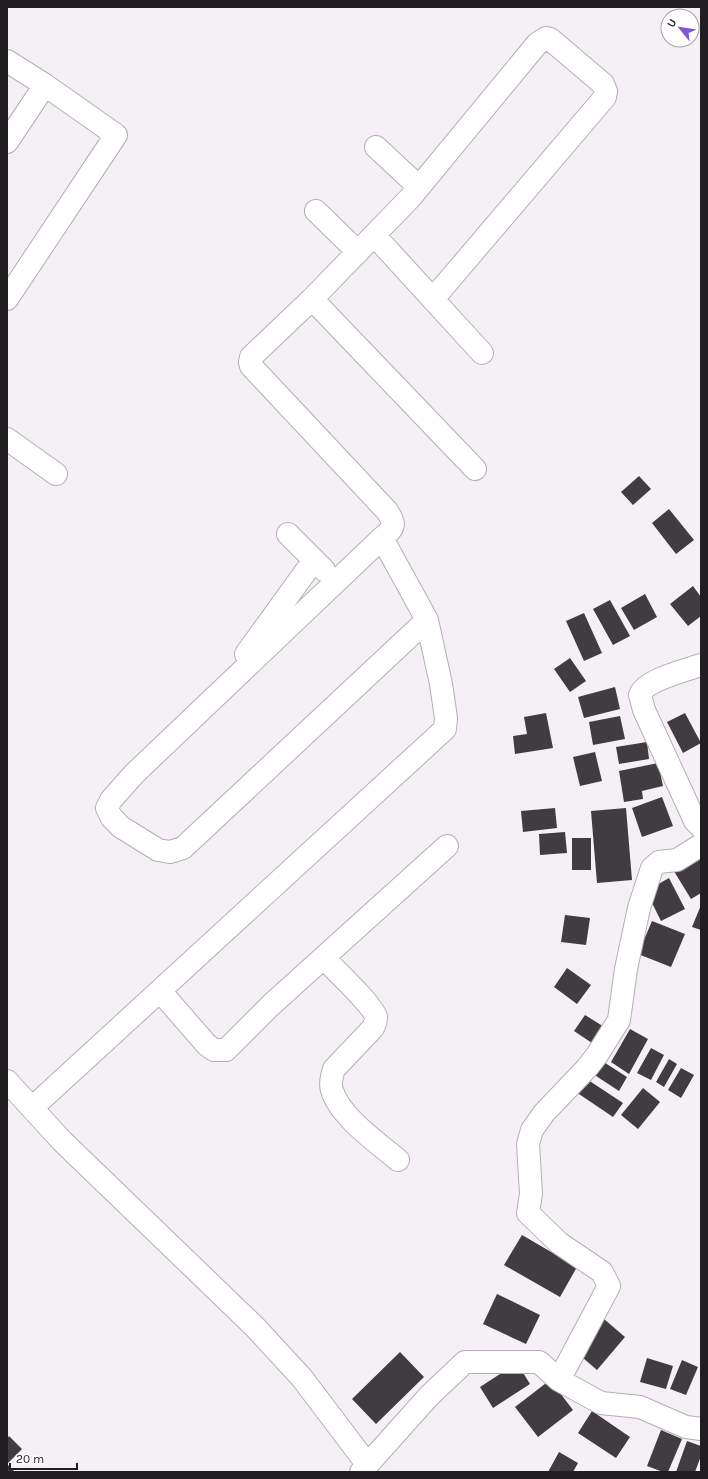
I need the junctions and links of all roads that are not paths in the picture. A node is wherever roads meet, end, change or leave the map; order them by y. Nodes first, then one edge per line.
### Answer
1 (7, 61) edge
2 (44, 85) junction
3 (7, 142) edge
4 (376, 147) dead end
5 (419, 187) junction
6 (316, 211) dead end
7 (374, 235) junction
8 (358, 252) junction
9 (7, 299) edge
10 (312, 299) junction
11 (433, 299) junction
12 (482, 353) dead end
13 (8, 444) edge
14 (475, 469) dead end
15 (56, 474) dead end
16 (288, 534) dead end
17 (382, 538) junction
18 (314, 560) junction
19 (336, 583) junction
20 (427, 620) junction
21 (701, 665) edge
22 (215, 697) junction
23 (701, 827) edge
24 (701, 845) edge
25 (447, 846) dead end
26 (324, 958) junction
27 (160, 991) junction
28 (7, 1081) edge
29 (32, 1108) junction
30 (398, 1160) dead end
31 (559, 1380) junction
32 (701, 1429) edge
33 (364, 1468) edge

1 - 2 street
2 - 3 street
2 - 9 street
4 - 5 street
5 - 7 street
5 - 11 street
6 - 8 street
7 - 8 street
7 - 11 street
8 - 10 street
10 - 14 street
10 - 17 street
11 - 12 street
13 - 15 street
16 - 18 street
17 - 19 street
17 - 20 street
18 - 19 street
18 - 22 street
19 - 22 street
20 - 22 street
20 - 27 street
21 - 23 street
24 - 31 street
25 - 26 street
26 - 27 street
26 - 30 street
27 - 29 street
28 - 29 street
29 - 33 street
31 - 32 street
31 - 33 street

